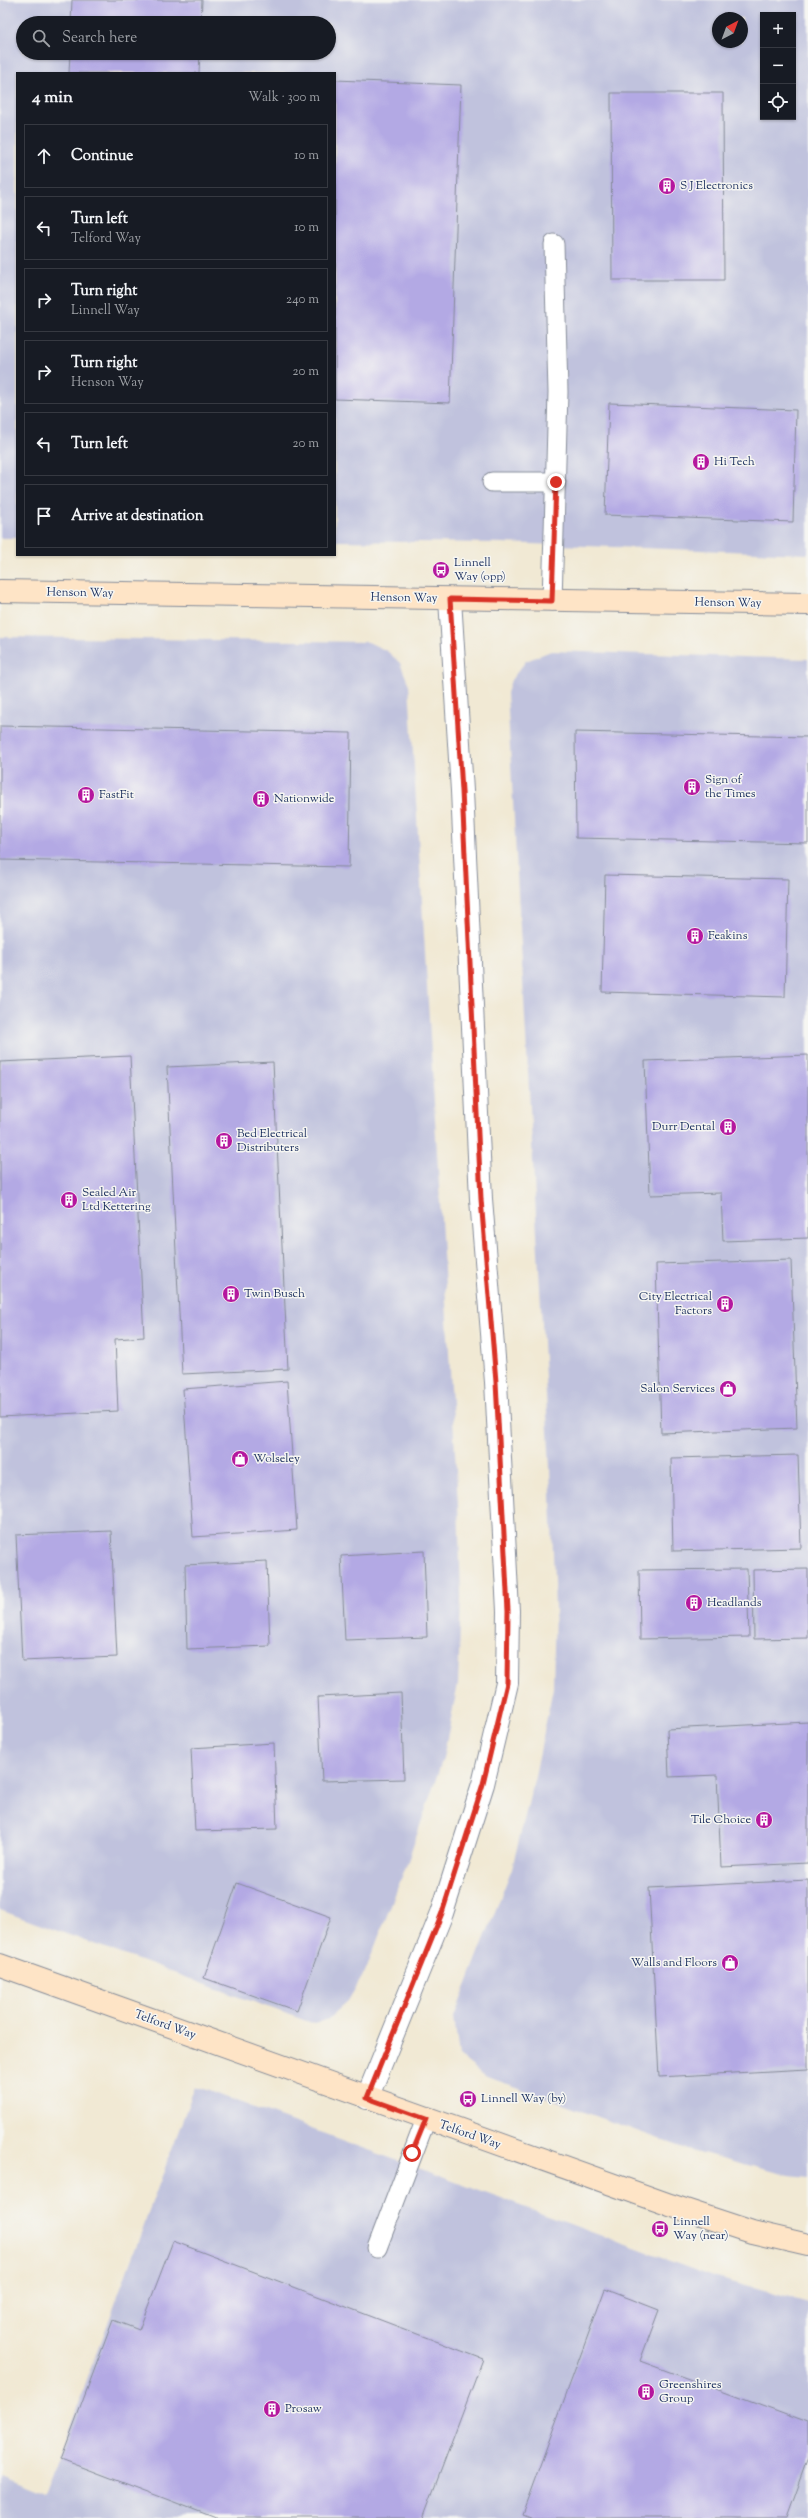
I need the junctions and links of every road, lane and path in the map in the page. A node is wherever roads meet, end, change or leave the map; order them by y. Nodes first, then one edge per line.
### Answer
1 (554, 244) dead end
2 (492, 482) dead end
3 (556, 482) junction
4 (0, 591) edge
5 (450, 599) junction
6 (552, 601) junction
7 (808, 604) edge
8 (0, 1965) edge
9 (367, 2098) junction
10 (426, 2119) junction
11 (808, 2245) edge
12 (377, 2248) dead end

1 - 3 lane
2 - 3 lane
3 - 6 lane
4 - 5 street, Henson Way
5 - 6 street, Henson Way
5 - 9 street
6 - 7 street, Henson Way
8 - 9 street, Telford Way
9 - 10 street, Telford Way
10 - 11 street, Telford Way
10 - 12 lane

